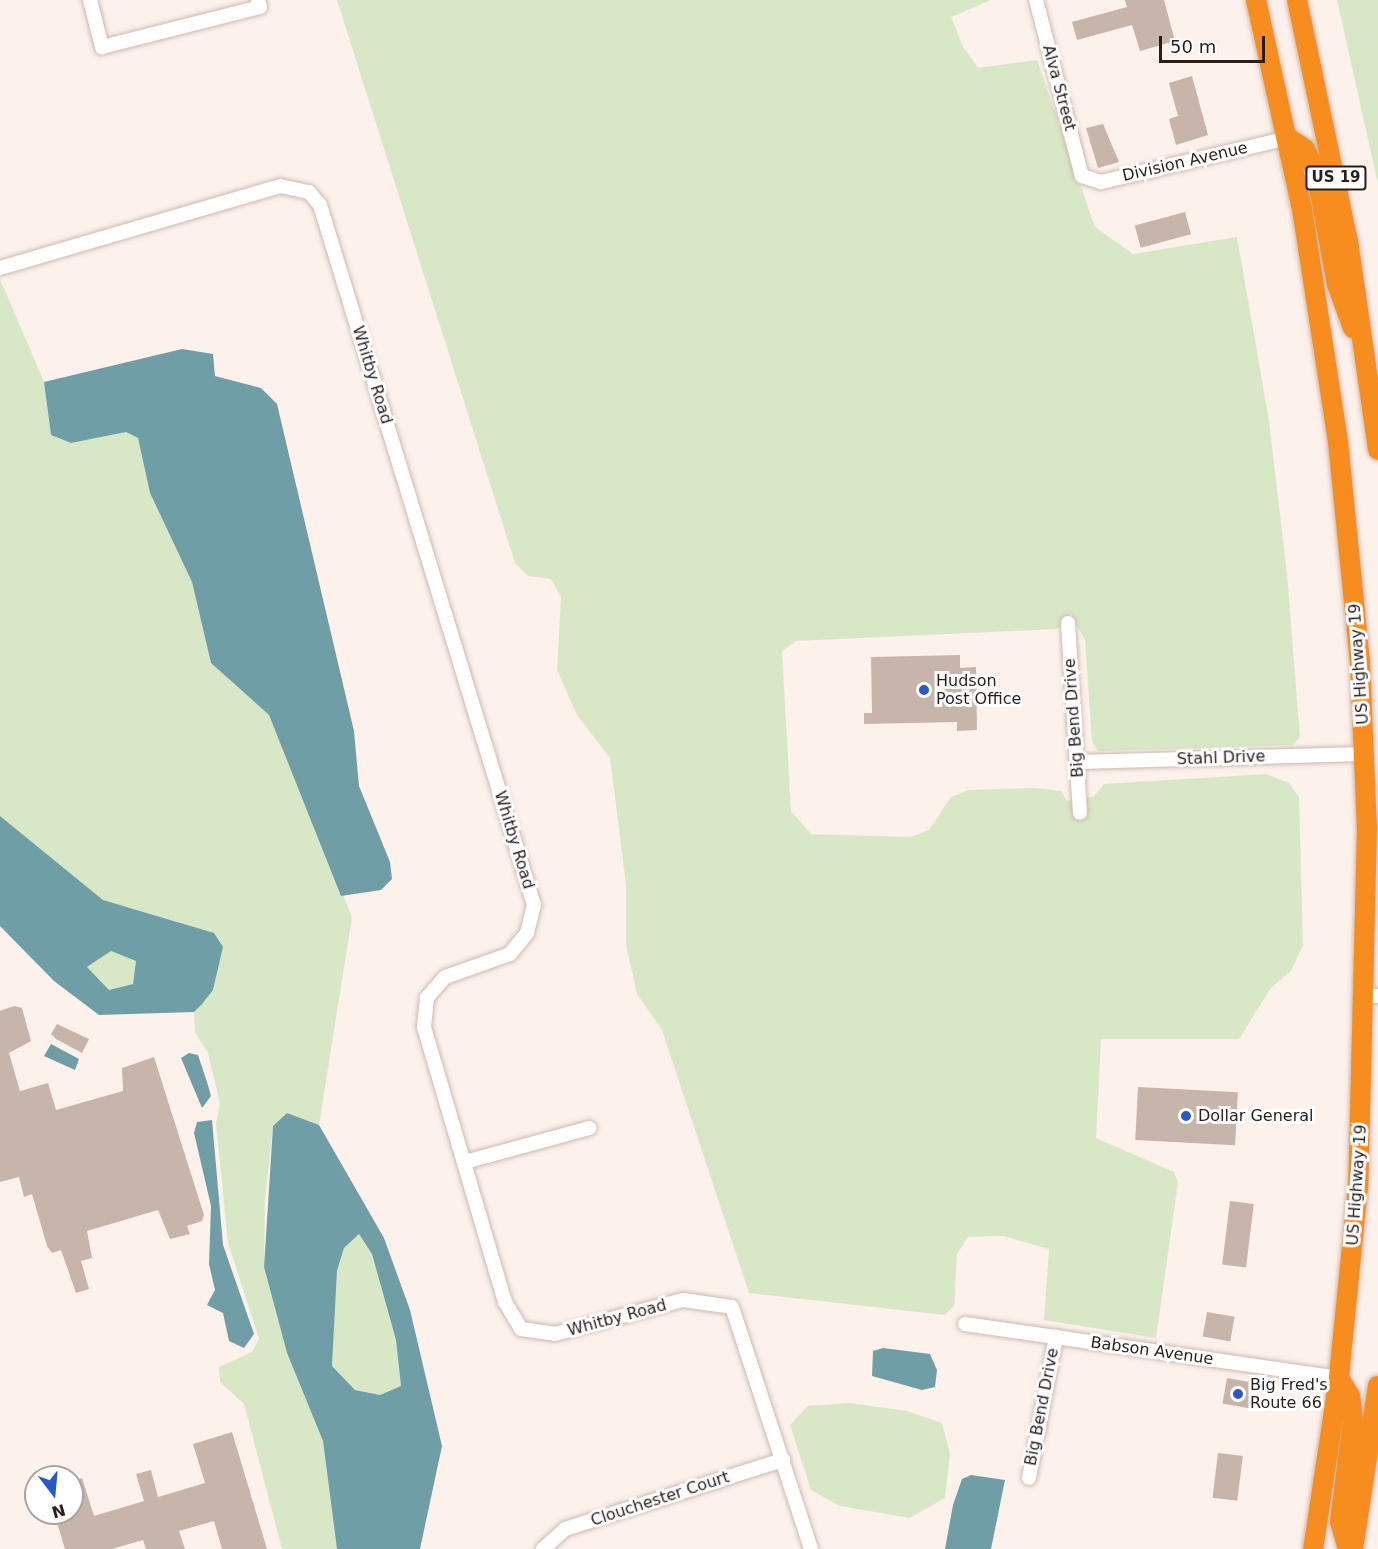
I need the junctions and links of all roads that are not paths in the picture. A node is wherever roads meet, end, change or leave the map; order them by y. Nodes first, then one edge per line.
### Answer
1 (90, 0) edge
2 (258, 0) edge
3 (1036, 0) edge
4 (1256, 0) edge
5 (1297, 0) edge
6 (1288, 138) junction
7 (1082, 176) joint
8 (0, 268) edge
9 (1366, 358) junction
10 (1378, 450) edge
11 (1068, 623) dead end
12 (1364, 753) junction
13 (1077, 762) junction
14 (1080, 813) dead end
15 (1372, 996) edge
16 (589, 1128) dead end
17 (465, 1162) junction
18 (965, 1324) dead end
19 (1056, 1337) junction
20 (1339, 1378) junction
21 (1378, 1386) edge
22 (783, 1460) junction
23 (1029, 1478) dead end
24 (543, 1549) edge
25 (812, 1549) edge
26 (1313, 1549) edge
27 (1348, 1549) edge
28 (1353, 1549) edge

1 - 2 street
3 - 7 street, Alva Street
4 - 6 highway, US Highway 19 / US 19
5 - 9 highway, US 19
6 - 7 street, Division Avenue
6 - 9 highway
6 - 12 highway, US Highway 19 / US 19
8 - 17 street, Whitby Road
9 - 10 highway, US 19
11 - 13 street, Big Bend Drive
12 - 13 street, Stahl Drive
12 - 15 highway, US Highway 19 / US 19
13 - 14 street, Big Bend Drive
15 - 20 highway, US Highway 19 / US 19
16 - 17 street
17 - 22 street, Whitby Road
18 - 19 street, Babson Avenue
19 - 20 street, Babson Avenue
19 - 23 street, Big Bend Drive
20 - 26 highway, US Highway 19 / US 19
20 - 27 highway
21 - 28 highway
22 - 24 street, Clouchester Court
22 - 25 street, Whitby Road

